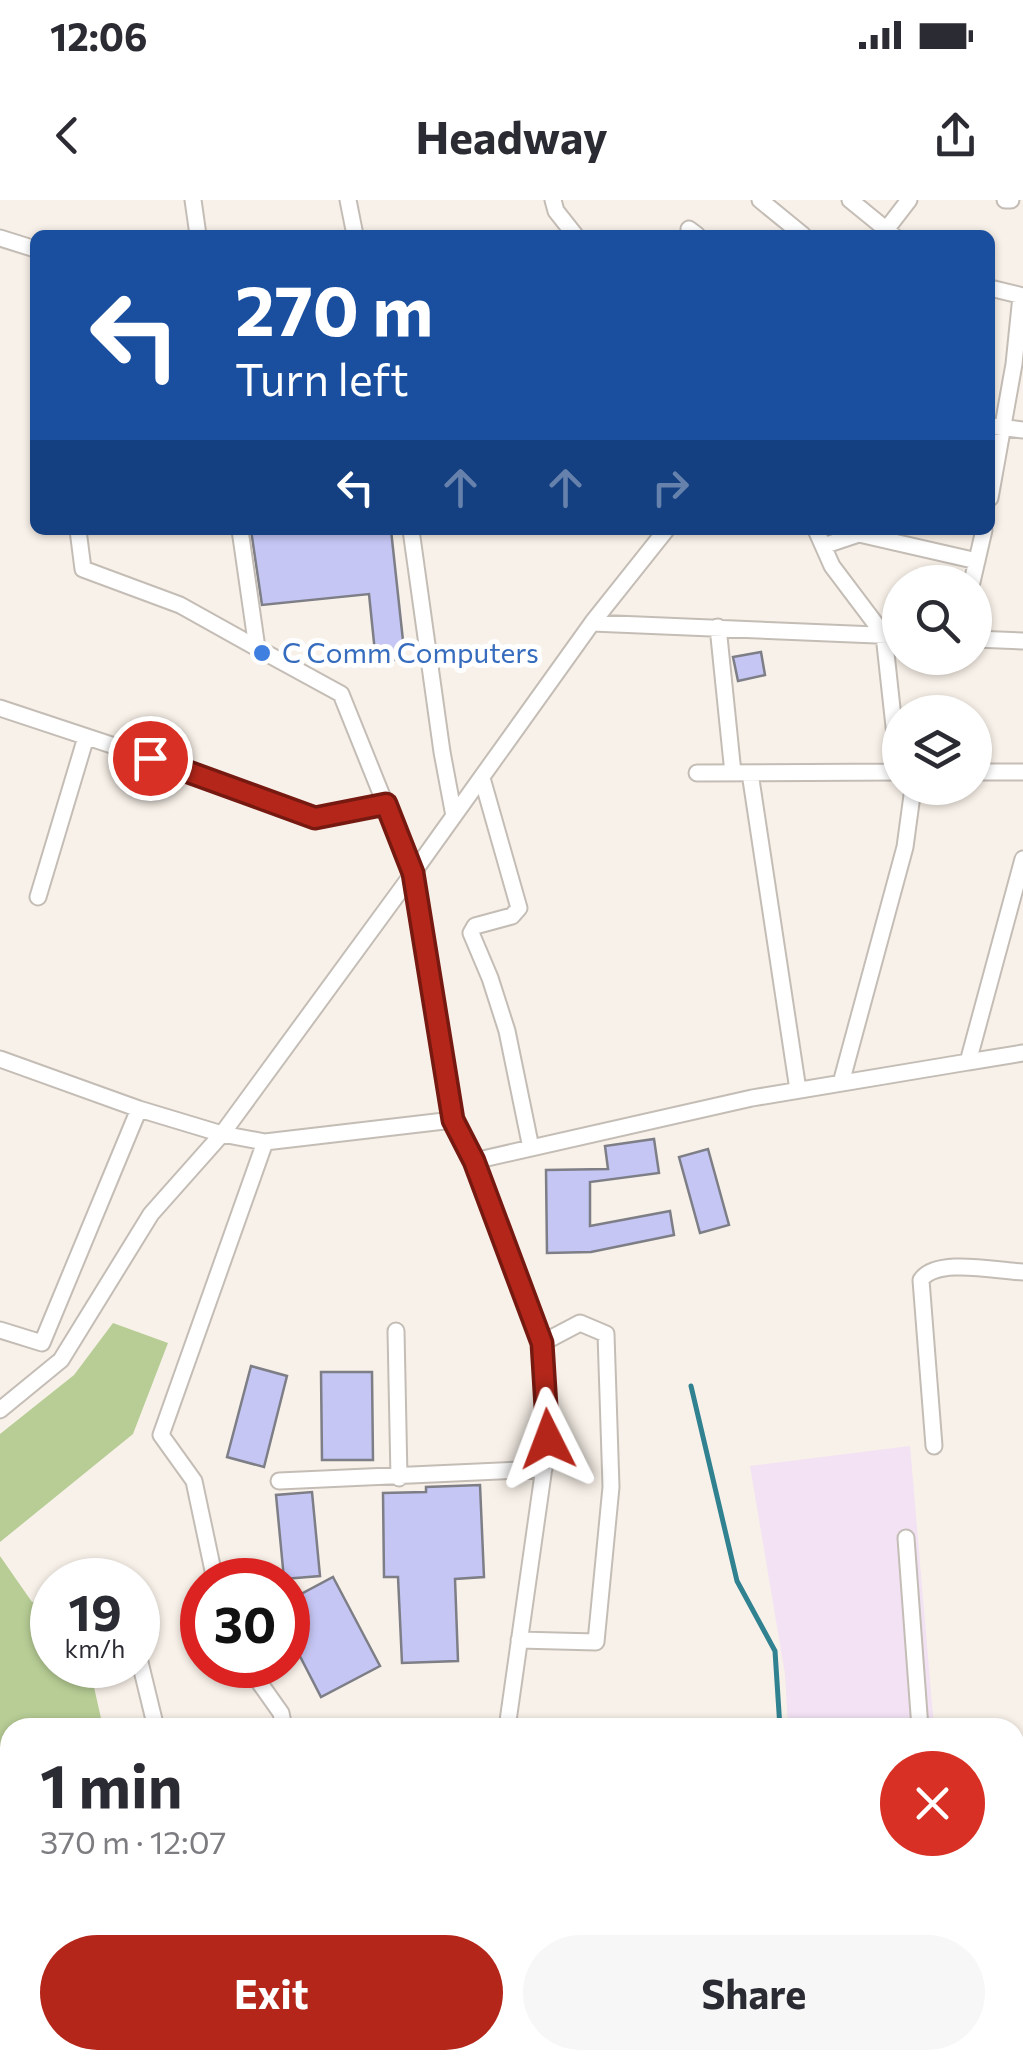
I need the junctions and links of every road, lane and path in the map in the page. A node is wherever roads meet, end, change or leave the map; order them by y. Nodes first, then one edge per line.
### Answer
1 (193, 200) edge
2 (348, 200) edge
3 (553, 200) edge
4 (760, 200) edge
5 (850, 200) edge
6 (909, 200) edge
7 (197, 230) edge
8 (354, 230) edge
9 (571, 230) edge
10 (797, 230) edge
11 (884, 230) edge
12 (889, 230) edge
13 (0, 238) edge
14 (30, 248) edge
15 (995, 289) edge
16 (1022, 296) edge
17 (1019, 364) edge
18 (997, 427) edge
19 (1023, 430) edge
20 (79, 535) edge
21 (241, 535) edge
22 (411, 535) edge
23 (662, 535) edge
24 (849, 535) edge
25 (863, 535) edge
26 (918, 535) edge
27 (983, 535) edge
28 (819, 538) edge
29 (916, 550) junction
30 (977, 561) junction
31 (976, 565) edge
32 (592, 623) junction
33 (882, 624) edge
34 (718, 627) junction
35 (882, 635) edge
36 (992, 640) edge
37 (1023, 641) edge
38 (257, 648) junction
39 (0, 708) edge
40 (86, 737) junction
41 (882, 772) edge
42 (992, 772) edge
43 (1023, 772) edge
44 (698, 773) dead end
45 (742, 773) junction
46 (482, 778) junction
47 (386, 804) junction
48 (911, 805) edge
49 (454, 816) junction
50 (1023, 860) edge
51 (413, 873) junction
52 (38, 897) dead end
53 (1023, 1053) edge
54 (0, 1059) edge
55 (968, 1062) junction
56 (841, 1083) junction
57 (798, 1090) junction
58 (139, 1109) junction
59 (453, 1120) junction
60 (222, 1134) junction
61 (265, 1142) junction
62 (530, 1148) junction
63 (474, 1161) junction
64 (1023, 1272) edge
65 (0, 1330) edge
66 (396, 1331) dead end
67 (542, 1343) junction
68 (0, 1410) edge
69 (934, 1446) dead end
70 (544, 1469) junction
71 (398, 1478) junction
72 (279, 1481) dead end
73 (906, 1538) dead end
74 (210, 1558) edge
75 (519, 1640) junction
76 (146, 1688) edge
77 (263, 1688) edge
78 (154, 1718) edge
79 (282, 1718) edge
80 (508, 1718) edge
81 (919, 1718) edge

1 - 7 street
2 - 8 street
3 - 9 street
4 - 10 street
5 - 11 street
6 - 12 street
13 - 14 street
15 - 16 street
16 - 17 street
17 - 18 street
18 - 19 street
20 - 38 street
21 - 38 street
22 - 49 street
23 - 32 street
24 - 28 street
25 - 29 street
26 - 29 street
27 - 30 street
28 - 33 street
29 - 30 street
30 - 31 street
32 - 34 street
32 - 46 street
34 - 35 street
34 - 45 street
36 - 37 street
38 - 47 street
39 - 40 street
40 - 47 street
40 - 52 street
41 - 45 street
42 - 43 street
44 - 45 street
45 - 57 street
46 - 49 street
46 - 62 street
47 - 51 street
48 - 56 street
49 - 51 street
50 - 55 street
51 - 59 street
51 - 60 street
53 - 55 street
54 - 58 street
55 - 56 street
56 - 57 street
57 - 62 street
58 - 60 street
58 - 65 street
59 - 61 street
59 - 63 street
60 - 61 street
60 - 68 street
61 - 74 street
62 - 63 street
63 - 67 street
64 - 69 street
66 - 71 street
67 - 70 street
67 - 75 street
70 - 71 street
70 - 75 street
71 - 72 street
73 - 81 street
75 - 80 street
76 - 78 street
77 - 79 street

